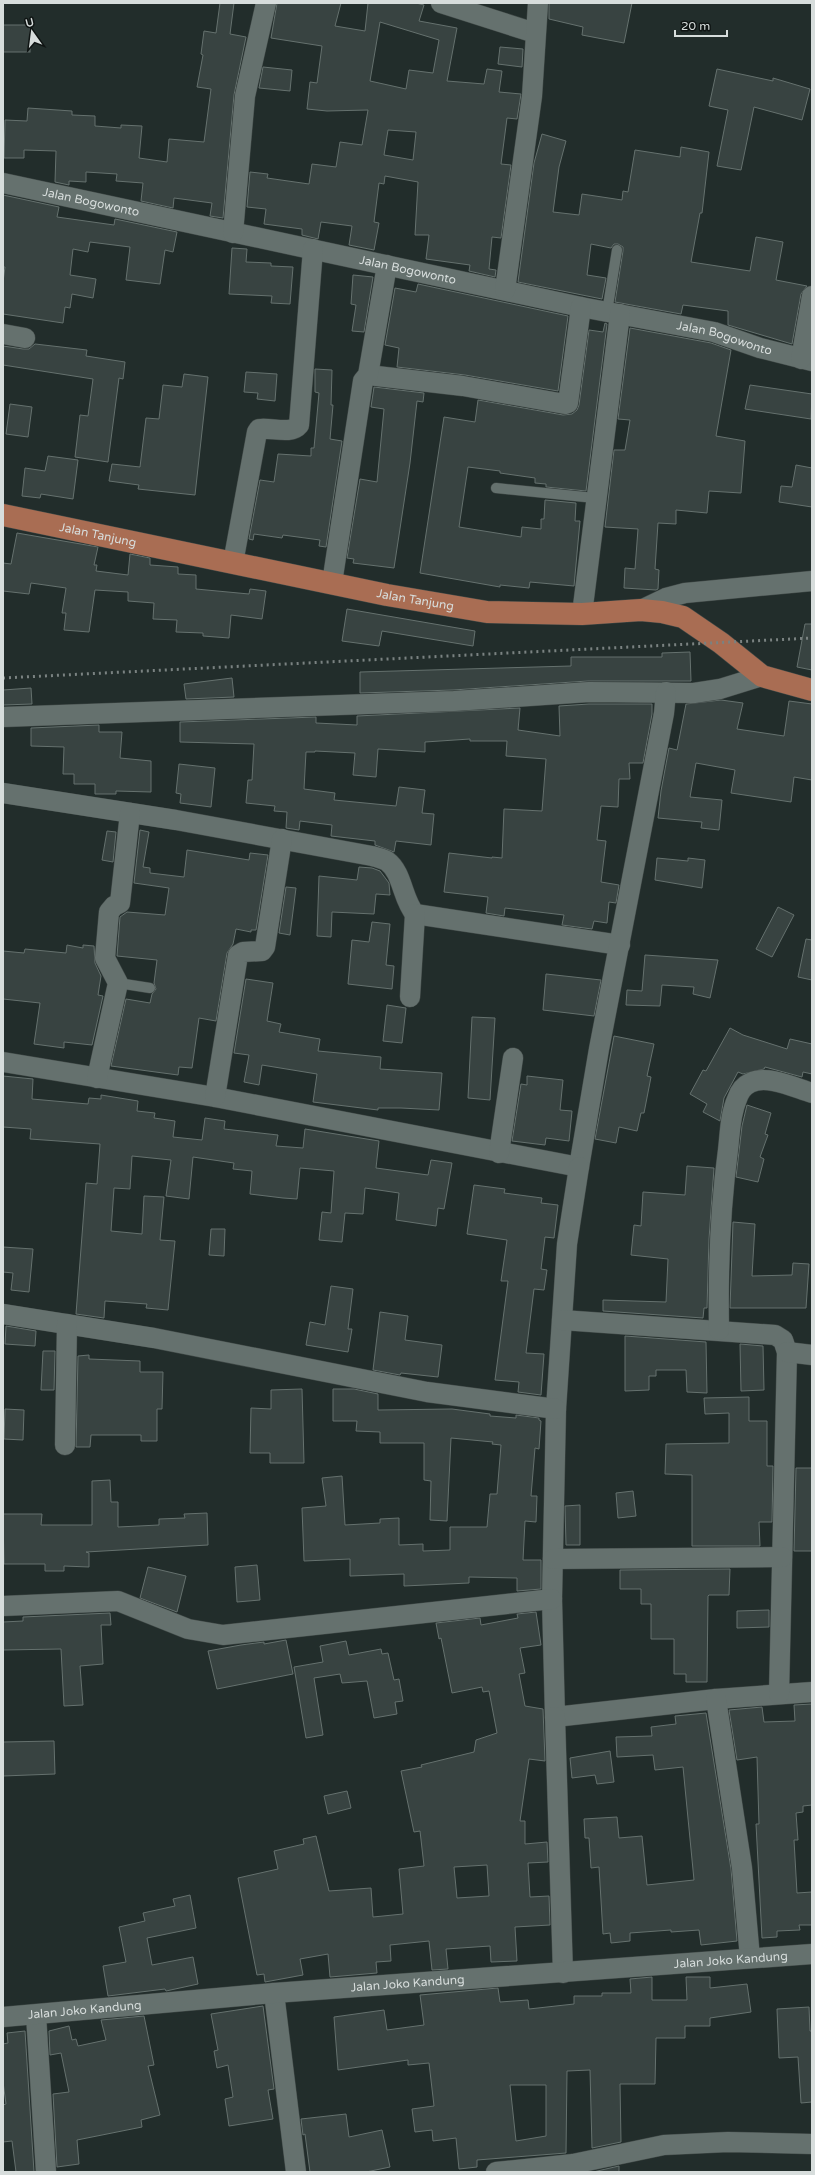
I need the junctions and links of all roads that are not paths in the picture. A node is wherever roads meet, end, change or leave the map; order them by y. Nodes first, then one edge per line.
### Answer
1 (266, 3) edge
2 (441, 3) edge
3 (538, 3) edge
4 (535, 33) junction
5 (3, 183) edge
6 (232, 233) junction
7 (313, 249) junction
8 (617, 250) dead end
9 (387, 265) junction
10 (505, 290) junction
11 (812, 296) edge
12 (581, 307) junction
13 (614, 313) junction
14 (3, 334) edge
15 (25, 338) dead end
16 (806, 360) edge
17 (368, 375) junction
18 (496, 488) dead end
19 (595, 498) junction
20 (3, 515) edge
21 (233, 563) junction
22 (812, 581) edge
23 (332, 583) junction
24 (641, 610) junction
25 (582, 614) junction
26 (762, 676) junction
27 (812, 690) edge
28 (666, 692) junction
29 (3, 717) edge
30 (3, 793) edge
31 (130, 813) junction
32 (282, 839) junction
33 (414, 914) junction
34 (620, 945) junction
35 (118, 983) junction
36 (150, 988) dead end
37 (410, 997) dead end
38 (513, 1058) dead end
39 (3, 1062) edge
40 (97, 1078) junction
41 (812, 1093) edge
42 (215, 1097) junction
43 (499, 1153) junction
44 (579, 1167) junction
45 (3, 1314) edge
46 (562, 1320) junction
47 (67, 1324) junction
48 (719, 1330) junction
49 (787, 1352) junction
50 (812, 1355) edge
51 (556, 1409) junction
52 (65, 1445) dead end
53 (782, 1557) junction
54 (553, 1559) junction
55 (552, 1599) junction
56 (3, 1606) edge
57 (779, 1682) junction
58 (812, 1692) edge
59 (716, 1699) junction
60 (554, 1710) junction
61 (812, 1954) edge
62 (750, 1958) junction
63 (563, 1973) junction
64 (274, 1993) junction
65 (36, 2015) junction
66 (3, 2017) edge
67 (812, 2144) edge
68 (46, 2172) edge
69 (296, 2172) edge
70 (496, 2172) edge

1 - 6 street
2 - 4 street
3 - 4 street
4 - 10 street
5 - 6 street, Jalan Bogowonto
6 - 7 street, Jalan Bogowonto
7 - 9 street, Jalan Bogowonto
7 - 21 street
8 - 13 lane
9 - 10 street, Jalan Bogowonto
9 - 17 street
10 - 12 street, Jalan Bogowonto
11 - 16 street
12 - 13 street, Jalan Bogowonto
12 - 17 street
13 - 16 street, Jalan Bogowonto
13 - 19 street
14 - 15 street
17 - 23 street
18 - 19 lane
19 - 25 street
20 - 21 main road, Jalan Tanjung
21 - 23 main road, Jalan Tanjung
22 - 24 street
23 - 25 main road, Jalan Tanjung
24 - 25 main road, Jalan Tanjung
24 - 26 main road, Jalan Tanjung
26 - 27 main road, Jalan Tanjung
26 - 28 street
28 - 29 street
28 - 34 street
30 - 31 street
31 - 32 street
31 - 35 street
32 - 33 street
32 - 42 street
33 - 34 street
33 - 37 street
34 - 44 street
35 - 36 lane
35 - 40 street
38 - 43 street
39 - 40 street
40 - 42 street
41 - 48 street
42 - 43 street
43 - 44 street
44 - 46 street
45 - 47 street
46 - 48 street
46 - 51 street
47 - 51 street
47 - 52 street
48 - 49 street
49 - 50 street
49 - 53 street
51 - 54 street
53 - 54 street
53 - 57 street
54 - 55 street
55 - 56 street
55 - 60 street
57 - 58 street
57 - 59 street
59 - 60 street
59 - 62 street
60 - 63 street
61 - 62 street, Jalan Joko Kandung
62 - 63 street, Jalan Joko Kandung
63 - 64 street, Jalan Joko Kandung
64 - 65 street, Jalan Joko Kandung
64 - 69 street
65 - 66 street, Jalan Joko Kandung
65 - 68 street
67 - 70 street

